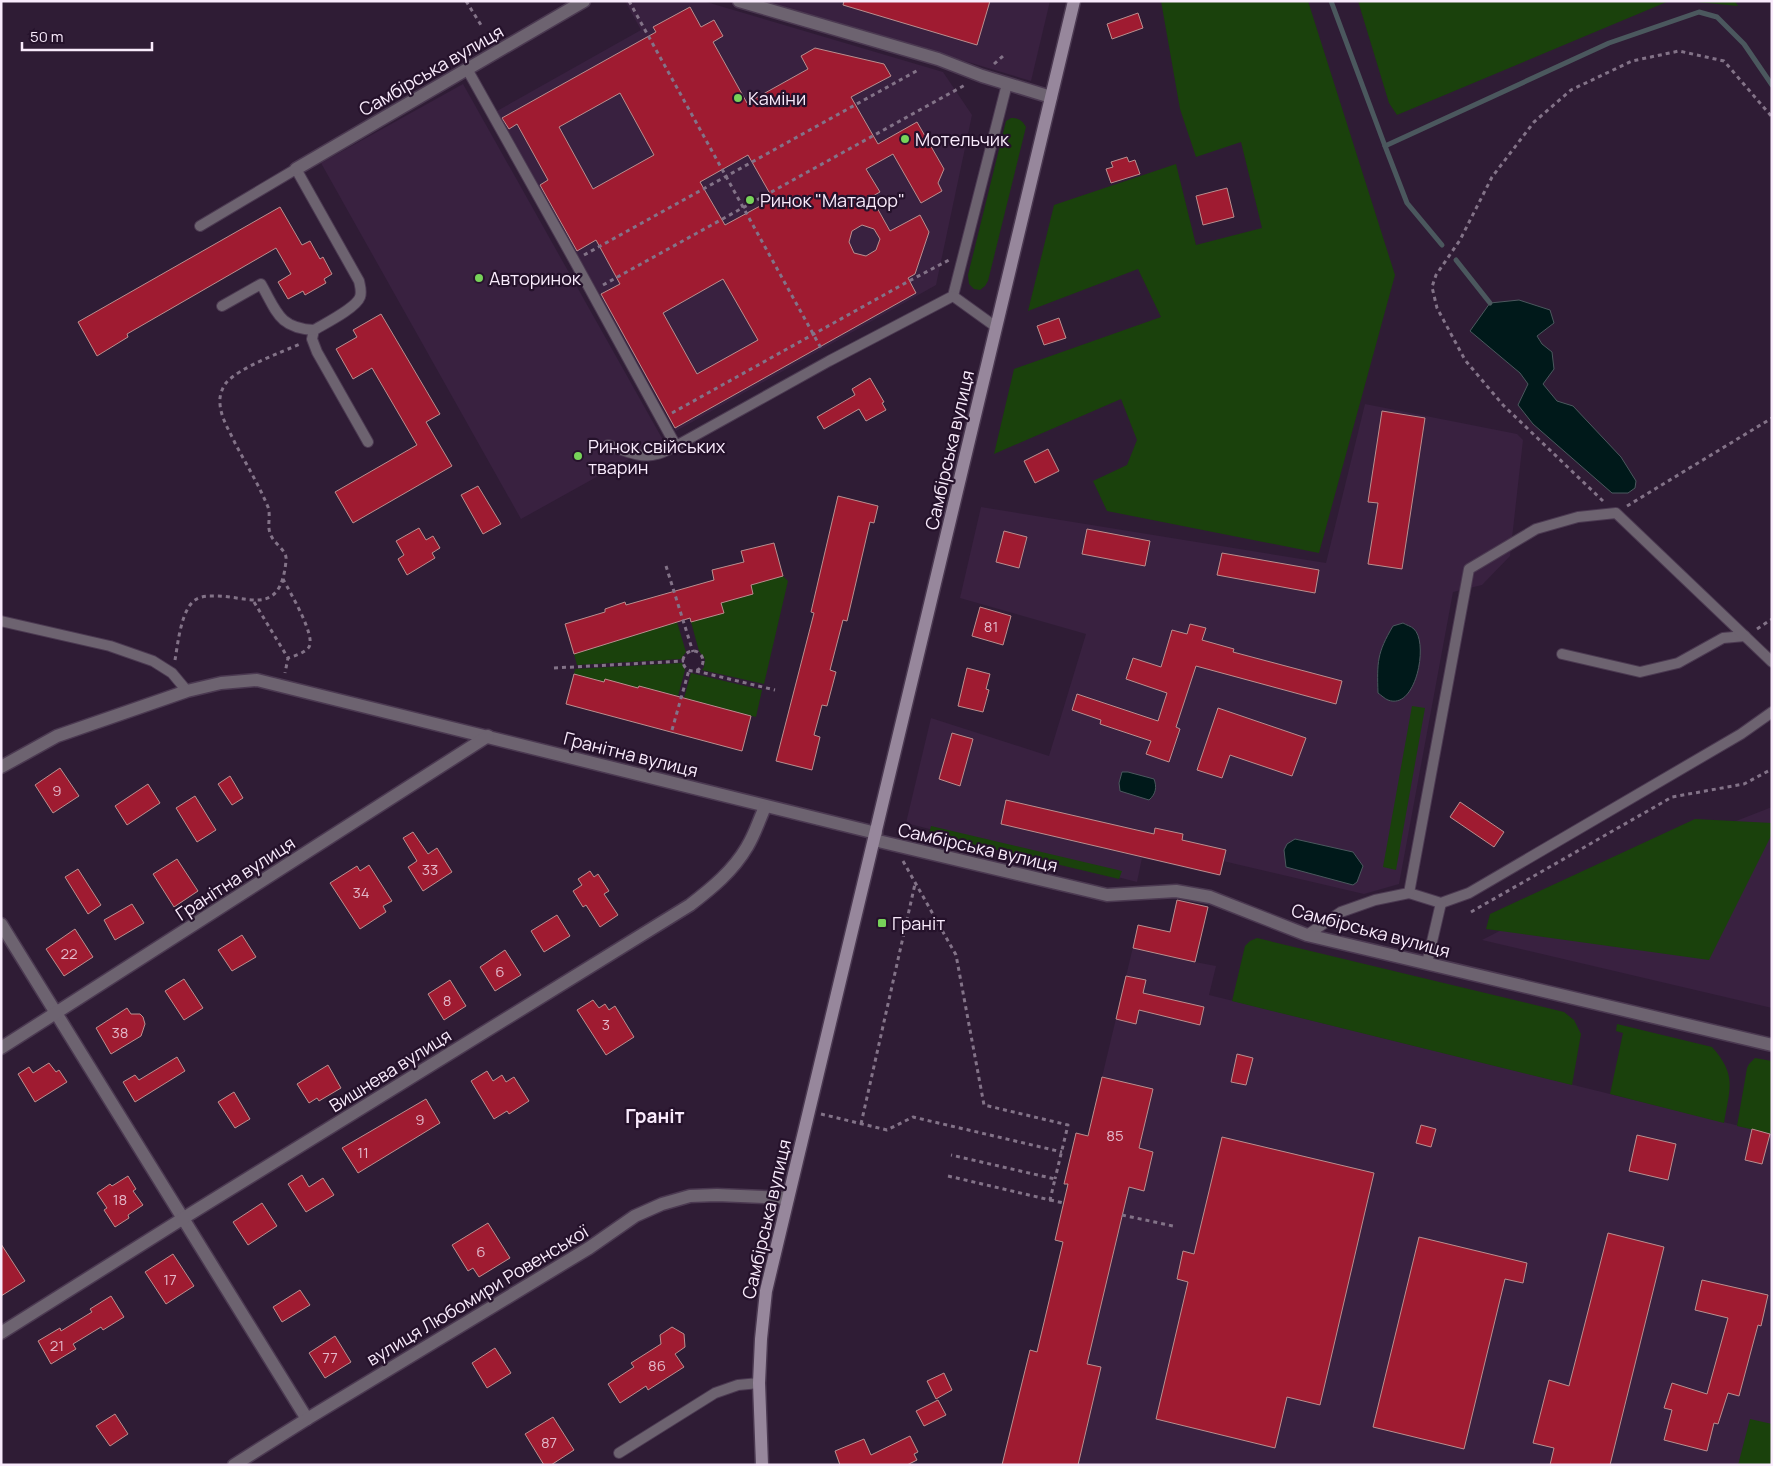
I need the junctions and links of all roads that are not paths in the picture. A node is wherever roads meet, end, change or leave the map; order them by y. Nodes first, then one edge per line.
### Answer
1 (584, 1) edge
2 (739, 1) edge
3 (1074, 1) edge
4 (770, 6) edge
5 (467, 69) junction
6 (1007, 84) junction
7 (1051, 97) junction
8 (296, 169) junction
9 (200, 226) dead end
10 (953, 296) junction
11 (222, 306) dead end
12 (996, 327) junction
13 (313, 334) junction
14 (368, 442) dead end
15 (608, 444) dead end
16 (676, 446) junction
17 (1, 621) edge
18 (1745, 636) junction
19 (1562, 654) dead end
20 (1772, 662) edge
21 (187, 691) junction
22 (1772, 712) edge
23 (488, 736) junction
24 (1, 767) edge
25 (764, 807) junction
26 (875, 837) junction
27 (1409, 893) junction
28 (1441, 903) junction
29 (1, 924) edge
30 (1307, 935) junction
31 (1427, 963) junction
32 (57, 1013) junction
33 (1772, 1045) edge
34 (1, 1048) edge
35 (788, 1198) junction
36 (182, 1219) junction
37 (1, 1333) edge
38 (759, 1383) junction
39 (307, 1419) junction
40 (619, 1453) dead end
41 (234, 1465) edge
42 (762, 1465) edge

1 - 5 street, Самбірська вулиця
2 - 4 street
3 - 7 main road, Самбірська вулиця
4 - 6 street
5 - 8 street, Самбірська вулиця
5 - 16 lane
6 - 7 street
6 - 10 lane
7 - 12 main road, Самбірська вулиця
8 - 9 lane
8 - 13 lane
10 - 12 lane
10 - 16 lane
11 - 13 lane
12 - 26 main road, Самбірська вулиця
13 - 14 lane
15 - 16 lane
17 - 21 lane
18 - 19 lane
18 - 20 lane
18 - 27 lane
21 - 23 street, Гранітна вулиця
21 - 24 street, Гранітна вулиця
22 - 28 lane
23 - 25 street, Гранітна вулиця
23 - 32 street, Гранітна вулиця
25 - 26 street, Гранітна вулиця
25 - 36 street, Вишнева вулиця
26 - 30 street, Самбірська вулиця
26 - 35 main road, Самбірська вулиця
27 - 28 lane
27 - 30 lane
28 - 31 lane
29 - 32 street
30 - 31 street, Самбірська вулиця
31 - 33 street, Самбірська вулиця
32 - 34 street, Гранітна вулиця
32 - 36 street
35 - 38 main road, Самбірська вулиця
35 - 39 street, вулиця Любомири Ровенської
36 - 37 street, Вишнева вулиця
36 - 39 street
38 - 40 lane
38 - 42 main road, Самбірська вулиця
39 - 41 street, вулиця Любомири Ровенської

